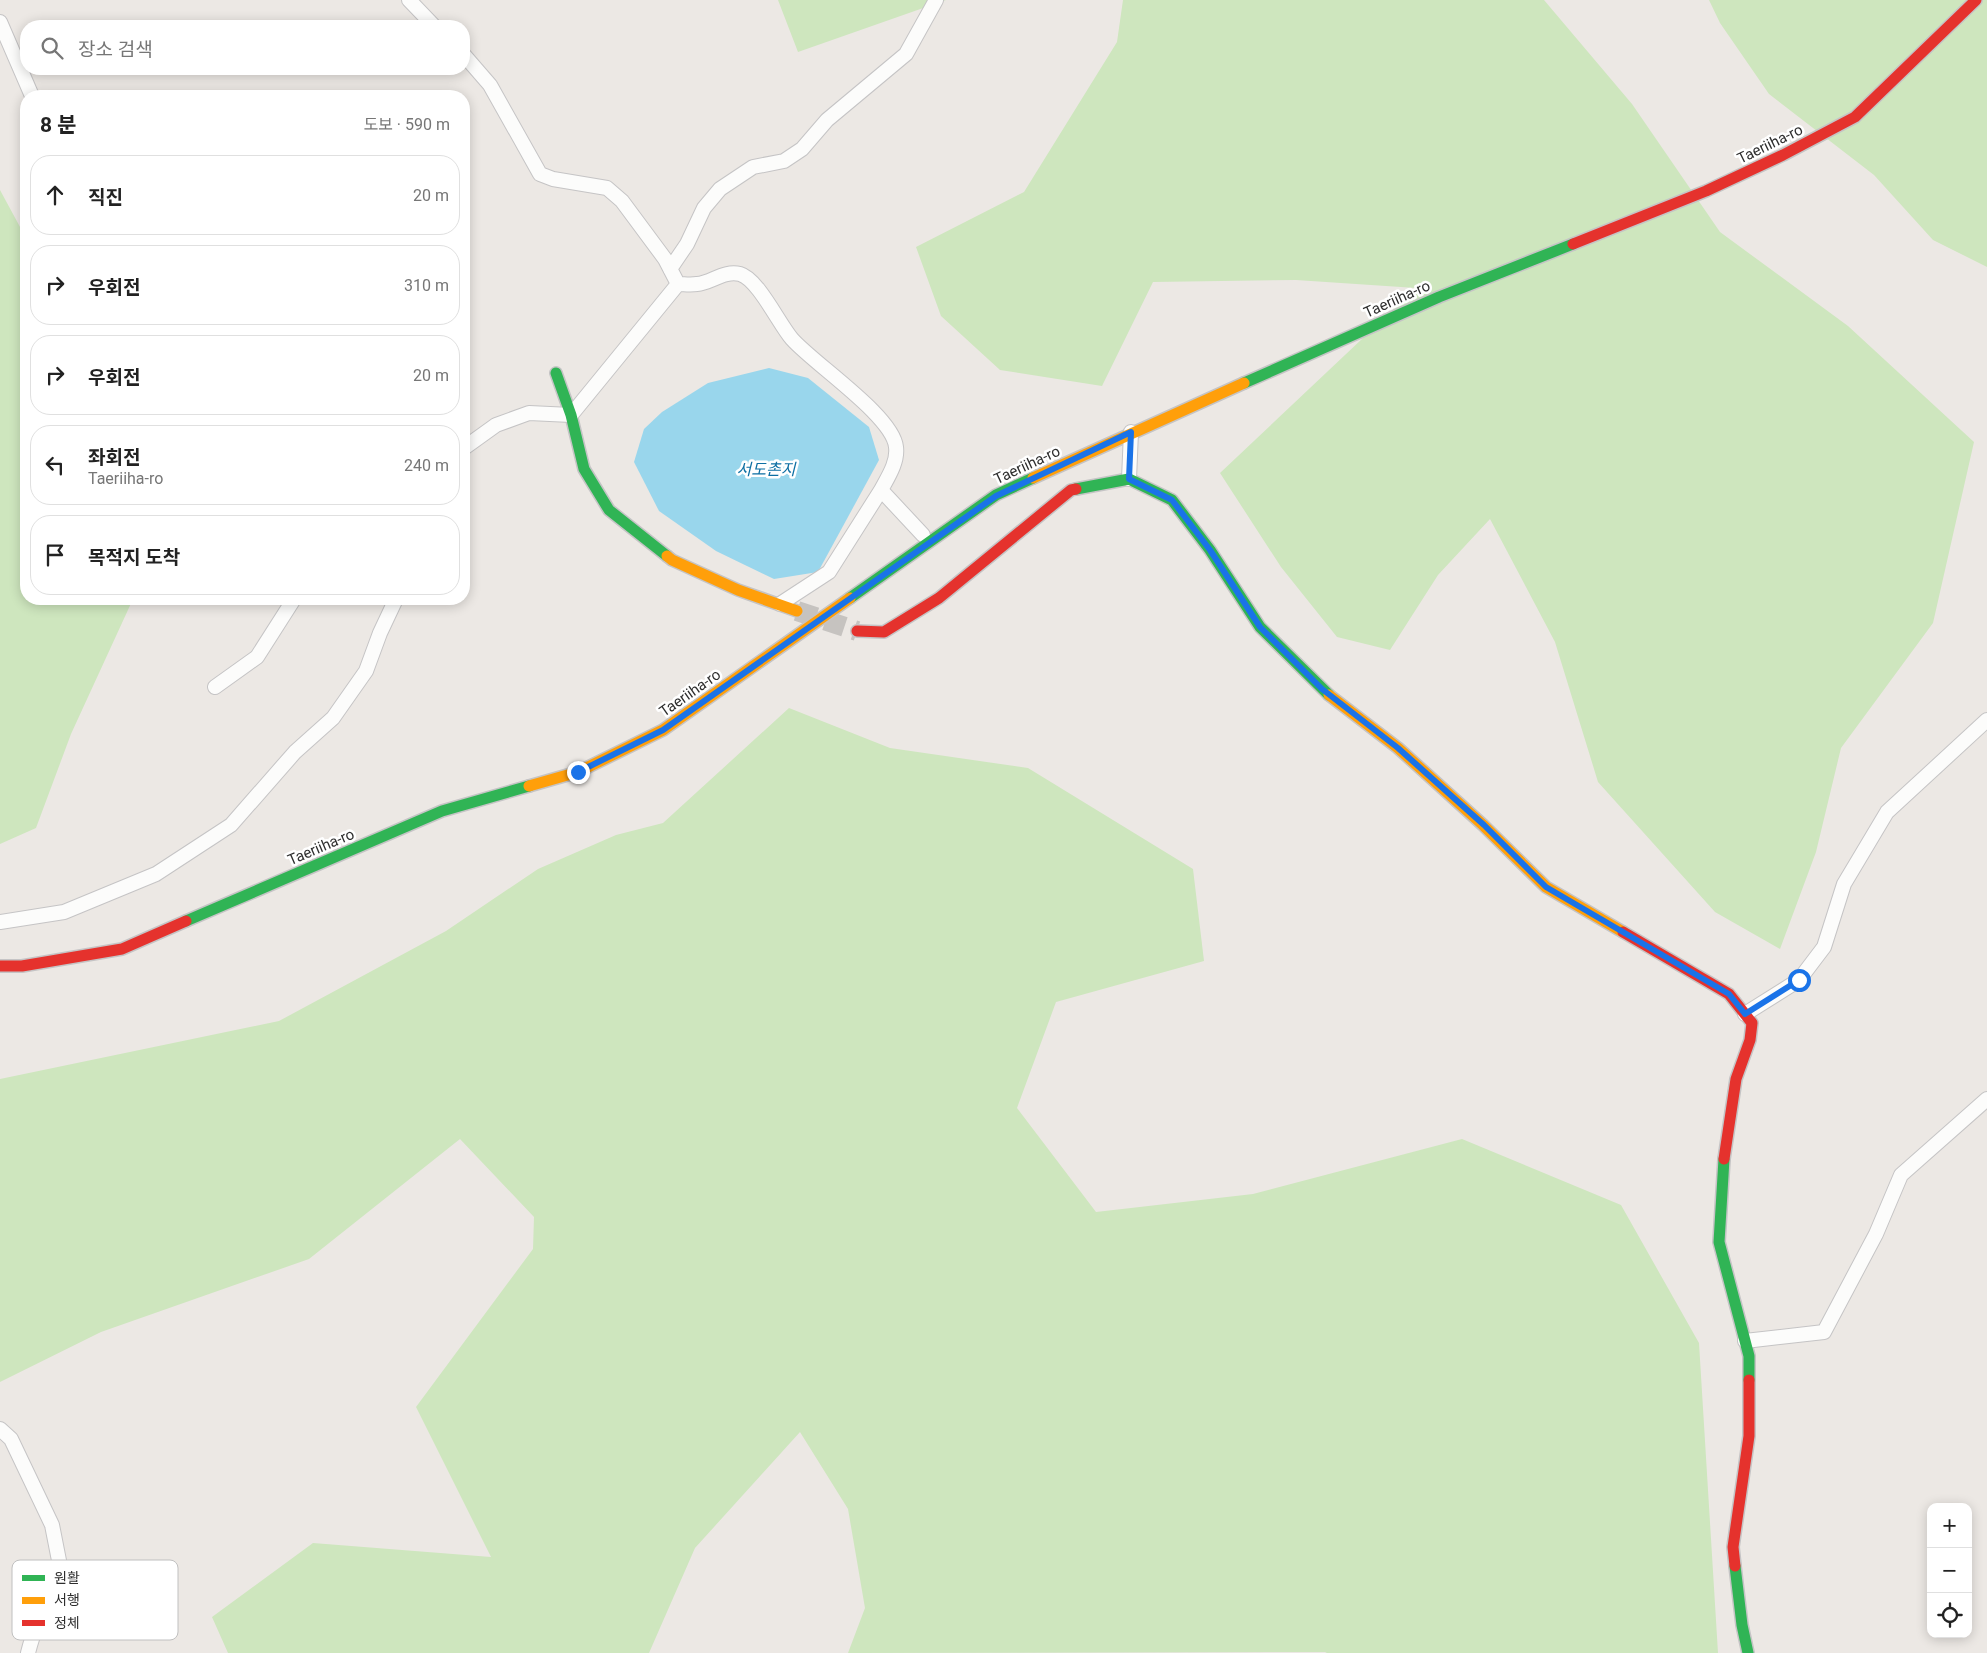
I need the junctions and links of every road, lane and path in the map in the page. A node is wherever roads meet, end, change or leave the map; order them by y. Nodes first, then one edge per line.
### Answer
1 (409, 0) edge
2 (936, 0) edge
3 (1976, 0) edge
4 (428, 20) edge
5 (0, 22) edge
6 (470, 62) edge
7 (20, 68) edge
8 (23, 75) edge
9 (29, 90) edge
10 (670, 270) junction
11 (678, 284) junction
12 (556, 373) dead end
13 (572, 415) junction
14 (1131, 432) junction
15 (470, 444) edge
16 (1129, 479) junction
17 (881, 490) junction
18 (922, 535) dead end
19 (780, 604) junction
20 (290, 605) edge
21 (393, 605) edge
22 (797, 610) tunnel mouth
23 (857, 631) tunnel mouth
24 (215, 687) dead end
25 (1987, 720) edge
26 (0, 922) edge
27 (0, 966) edge
28 (1745, 1014) junction
29 (1987, 1099) edge
30 (1745, 1341) junction
31 (0, 1429) edge
32 (59, 1560) edge
33 (31, 1640) edge
34 (28, 1653) edge
35 (1748, 1653) edge

1 - 4 street
2 - 10 street
3 - 14 main road, Taeriiha-ro
5 - 7 street
6 - 10 street
8 - 9 street
10 - 11 street
11 - 13 street
11 - 17 street
12 - 13 main road
13 - 15 street
13 - 19 main road
14 - 16 street
14 - 27 main road, Taeriiha-ro
16 - 23 main road
16 - 28 main road
17 - 18 street
17 - 19 street
19 - 22 main road
20 - 24 street
21 - 26 street
25 - 28 street
28 - 30 main road
29 - 30 street
30 - 35 main road
31 - 32 street
33 - 34 street

